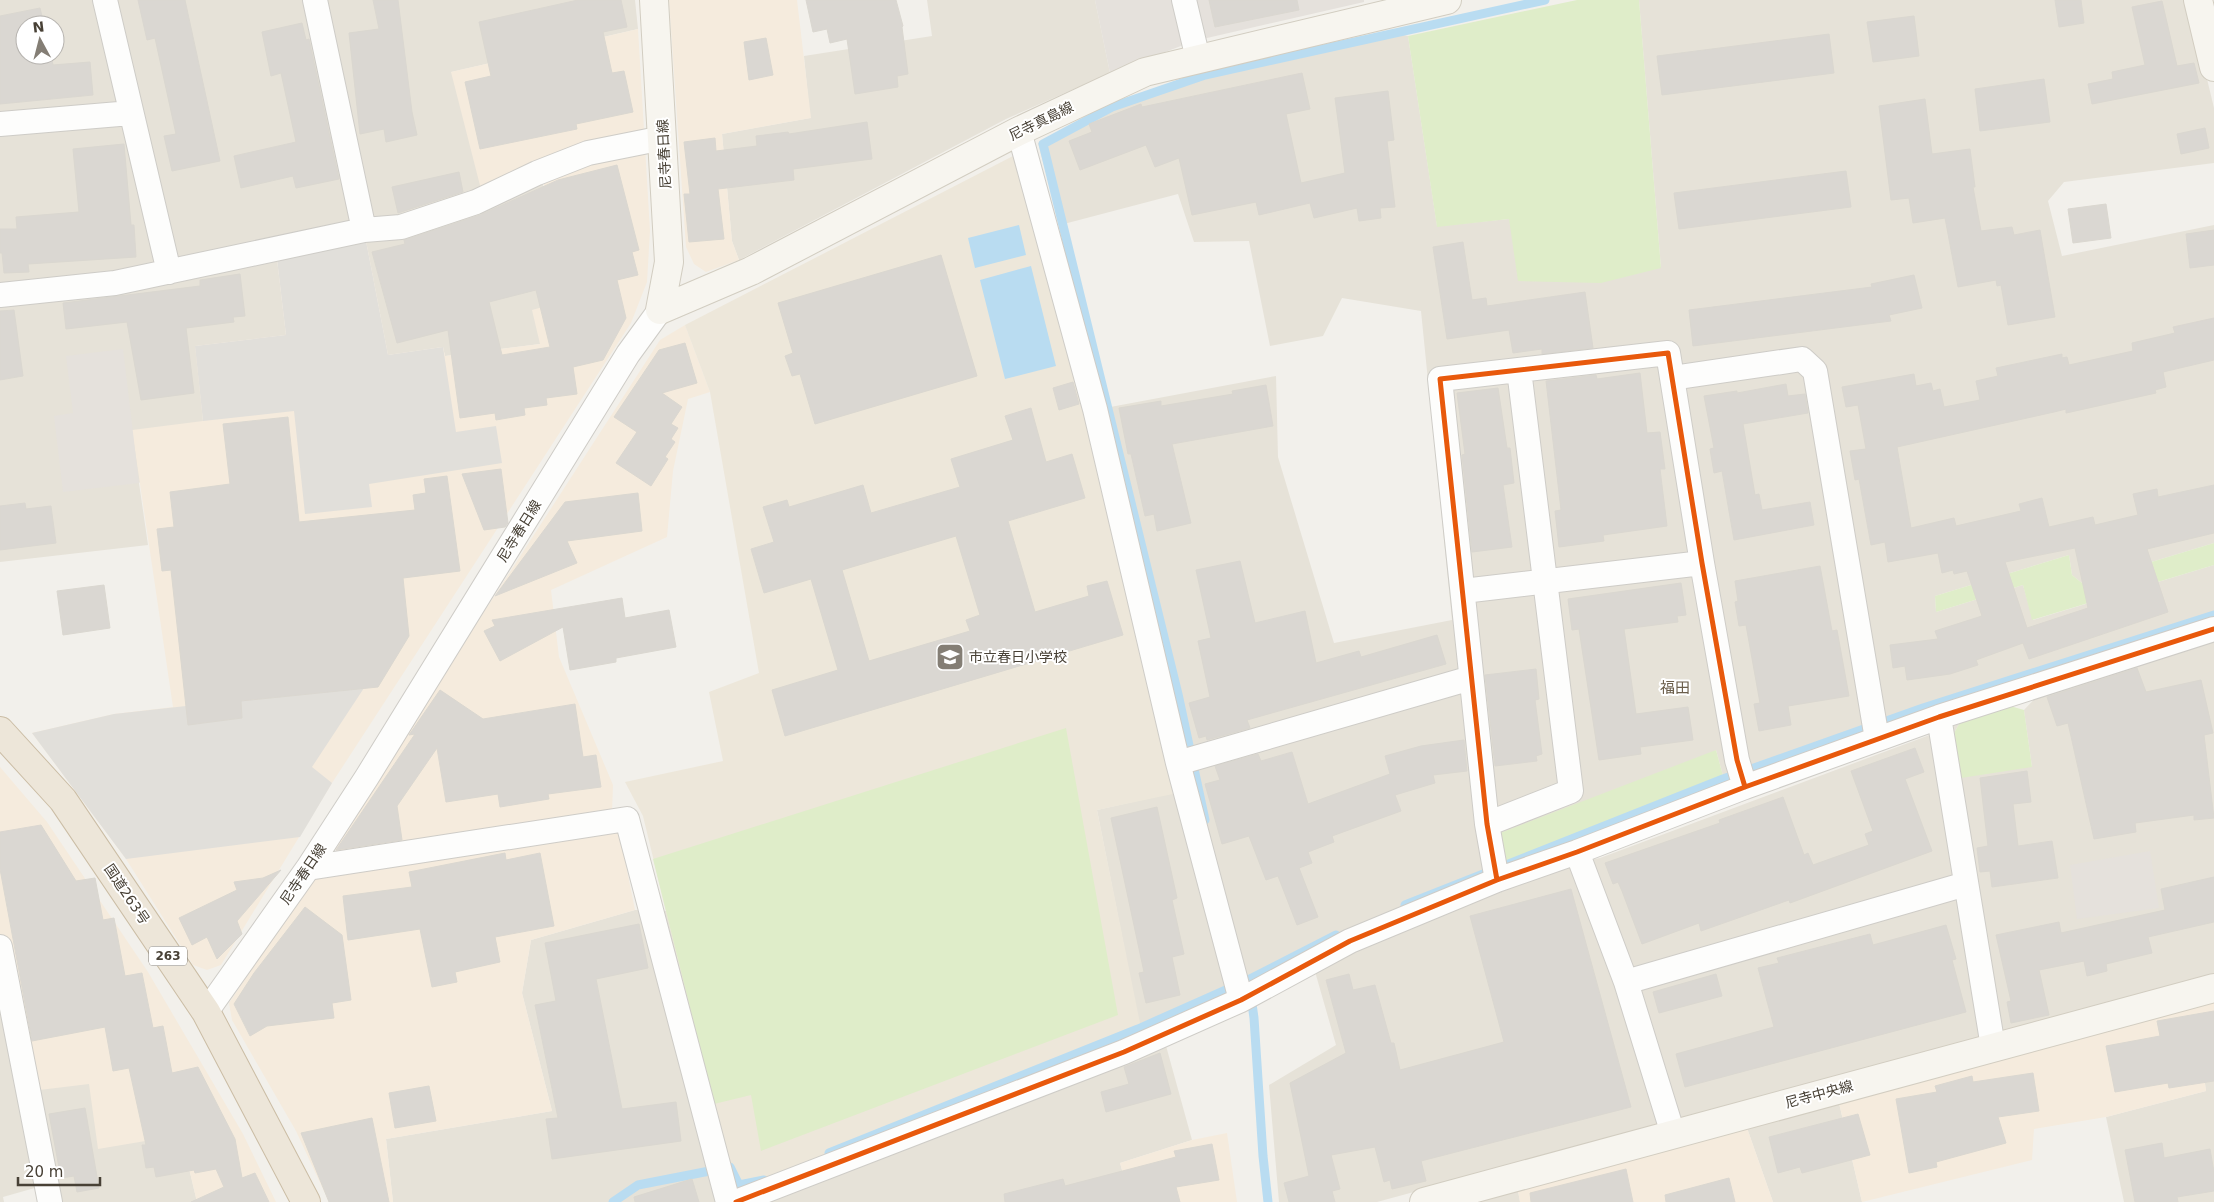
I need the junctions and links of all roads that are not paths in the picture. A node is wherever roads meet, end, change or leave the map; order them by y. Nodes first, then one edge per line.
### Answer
1 (105, 0) edge
2 (315, 0) edge
3 (654, 0) edge
4 (1184, 0) edge
5 (1446, 0) edge
6 (2198, 0) edge
7 (1198, 59) junction
8 (2214, 67) edge
9 (131, 113) junction
10 (0, 124) edge
11 (1019, 131) junction
12 (663, 138) junction
13 (364, 230) junction
14 (169, 272) junction
15 (0, 295) edge
16 (660, 310) junction
17 (1519, 370) junction
18 (1672, 378) junction
19 (1702, 563) junction
20 (1544, 582) junction
21 (1462, 591) junction
22 (2214, 629) edge
23 (1471, 678) junction
24 (1939, 717) junction
25 (1875, 728) junction
26 (0, 731) edge
27 (1178, 764) junction
28 (1745, 786) junction
29 (1487, 824) junction
30 (1577, 852) junction
31 (308, 868) junction
32 (1495, 869) junction
33 (1966, 884) junction
34 (0, 947) edge
35 (1626, 982) junction
36 (2214, 988) edge
37 (1250, 995) junction
38 (206, 1012) junction
39 (1993, 1047) junction
40 (1673, 1134) junction
41 (50, 1202) edge
42 (306, 1202) edge
43 (728, 1202) edge
44 (736, 1202) edge
45 (1424, 1202) edge

1 - 9 street
2 - 13 street
3 - 12 street, 尼寺春日線
4 - 7 street
5 - 7 street, 尼寺真島線
6 - 8 street
7 - 11 street, 尼寺真島線
9 - 10 street
9 - 14 street
11 - 16 street, 尼寺真島線
11 - 27 street
12 - 13 street
12 - 16 street, 尼寺春日線
13 - 14 street
14 - 15 street
16 - 31 street, 尼寺春日線
17 - 18 street
17 - 20 street
17 - 21 street
18 - 19 street
18 - 25 street
19 - 20 street
19 - 28 street
20 - 21 street
20 - 29 street
21 - 23 street
22 - 24 street
23 - 27 street
23 - 29 street
24 - 25 street
24 - 33 street
25 - 28 street
26 - 38 highway, 国道263号 / 263
27 - 37 street
28 - 30 street
29 - 32 street
30 - 32 street
30 - 35 street
31 - 38 street, 尼寺春日線
31 - 43 street
32 - 37 street
33 - 35 street
33 - 39 street
34 - 41 street
35 - 40 street
36 - 39 street, 尼寺中央線
37 - 44 street
38 - 42 highway, 国道263号 / 263
39 - 40 street, 尼寺中央線
40 - 45 street, 尼寺中央線

